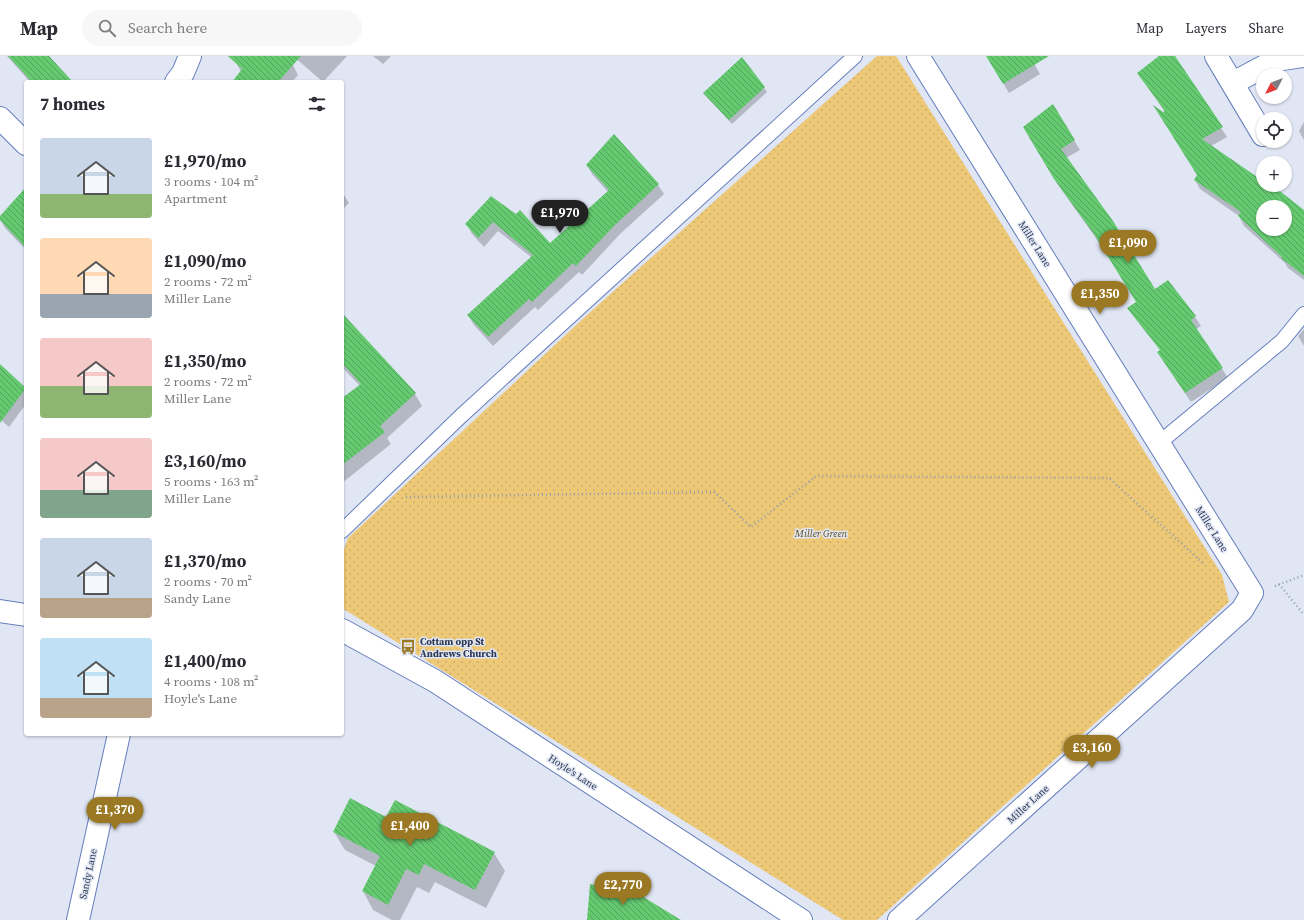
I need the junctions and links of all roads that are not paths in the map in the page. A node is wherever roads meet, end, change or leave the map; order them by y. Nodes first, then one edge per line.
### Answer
1 (190, 56) edge
2 (855, 56) edge
3 (918, 56) edge
4 (1216, 56) edge
5 (1303, 56) edge
6 (178, 80) edge
7 (1233, 83) junction
8 (0, 118) edge
9 (1256, 123) edge
10 (24, 142) edge
11 (1304, 314) edge
12 (1159, 443) junction
13 (344, 530) edge
14 (0, 611) edge
15 (24, 614) edge
16 (344, 631) edge
17 (120, 736) edge
18 (78, 920) edge
19 (801, 920) edge
20 (900, 920) edge

1 - 6 street
2 - 13 lane
3 - 12 street, Miller Lane
4 - 7 street
5 - 7 street
7 - 9 street
8 - 10 street
11 - 12 lane
12 - 20 street, Miller Lane
14 - 15 street
16 - 19 street, Hoyle's Lane
17 - 18 street, Sandy Lane

